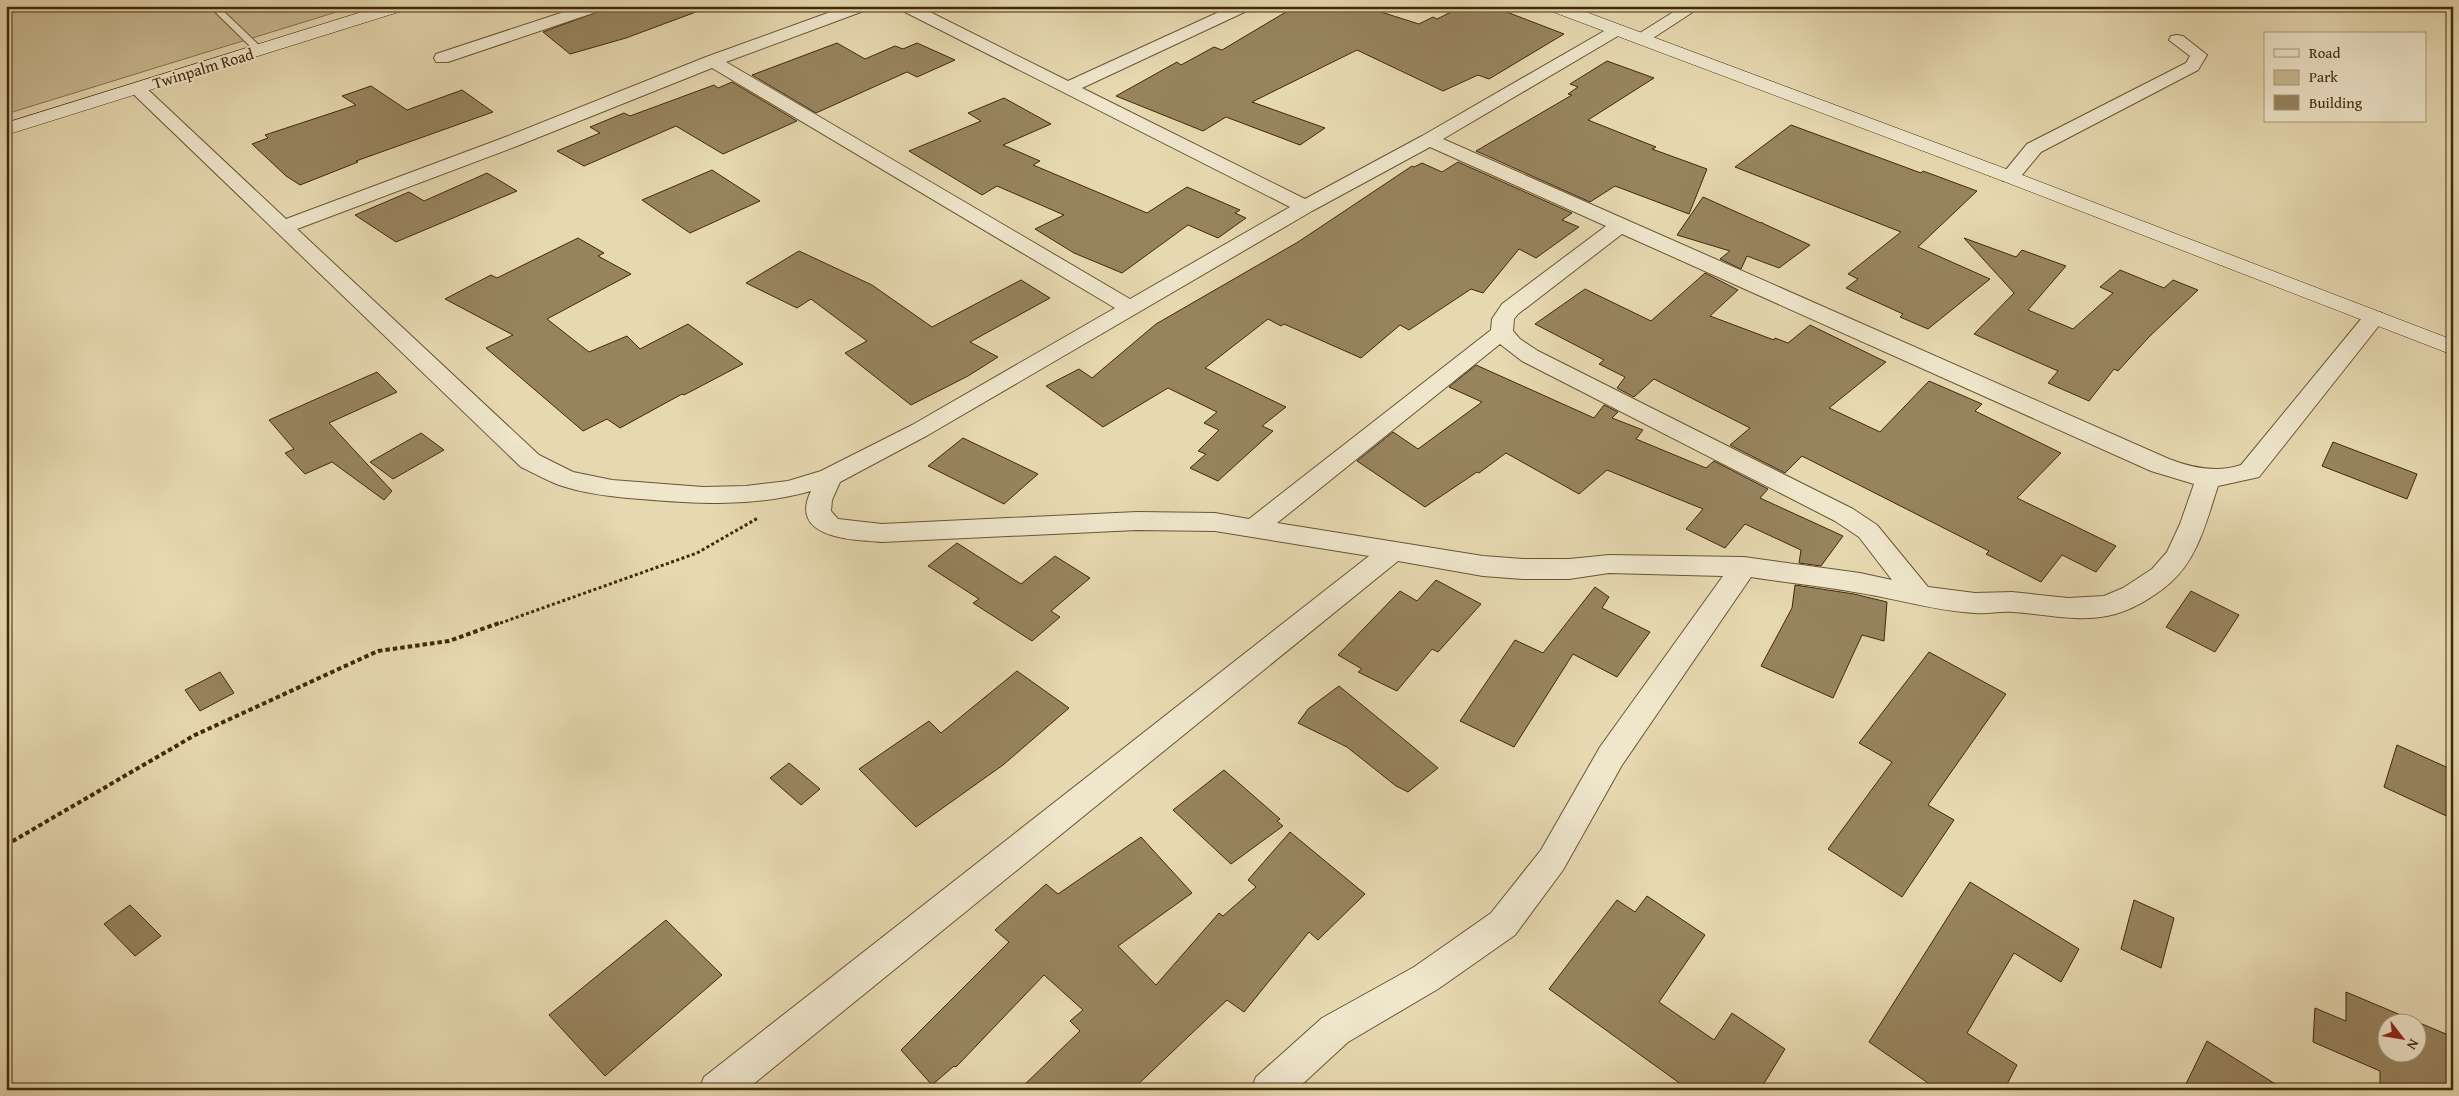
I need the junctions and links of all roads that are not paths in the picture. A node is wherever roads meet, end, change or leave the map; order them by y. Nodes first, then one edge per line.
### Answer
1 (213, 6) edge
2 (399, 6) edge
3 (599, 6) edge
4 (863, 6) edge
5 (905, 6) edge
6 (1245, 6) edge
7 (1554, 6) edge
8 (1694, 6) edge
9 (1617, 30) junction
10 (1641, 39) junction
11 (2177, 40) dead end
12 (259, 50) junction
13 (442, 58) dead end
14 (712, 61) junction
15 (1068, 88) junction
16 (137, 89) junction
17 (6, 129) edge
18 (1429, 140) junction
19 (2010, 177) junction
20 (1305, 208) junction
21 (1620, 225) junction
22 (284, 226) junction
23 (1132, 309) junction
24 (2374, 318) junction
25 (1502, 332) junction
26 (2453, 348) edge
27 (830, 477) junction
28 (2208, 478) junction
29 (1254, 528) junction
30 (1392, 552) junction
31 (1744, 567) junction
32 (1920, 596) junction
33 (717, 1090) edge
34 (1269, 1090) edge

1 - 12 lane
2 - 12 street, Twinpalm Road
3 - 13 street
4 - 14 street
5 - 15 street
6 - 15 street
7 - 9 street
8 - 10 street
9 - 10 street
9 - 18 street
10 - 19 street
11 - 19 street
12 - 16 street, Twinpalm Road
14 - 22 street
14 - 23 street
15 - 20 street
16 - 17 street, Twinpalm Road
16 - 22 street
18 - 20 street
18 - 21 street
19 - 24 street
20 - 23 street
21 - 25 street
21 - 28 street
22 - 27 street
23 - 27 street
24 - 26 street
24 - 28 street
25 - 29 street
25 - 32 street
27 - 29 street
28 - 32 street
29 - 30 street
30 - 31 street
30 - 33 street
31 - 32 street
31 - 34 street

